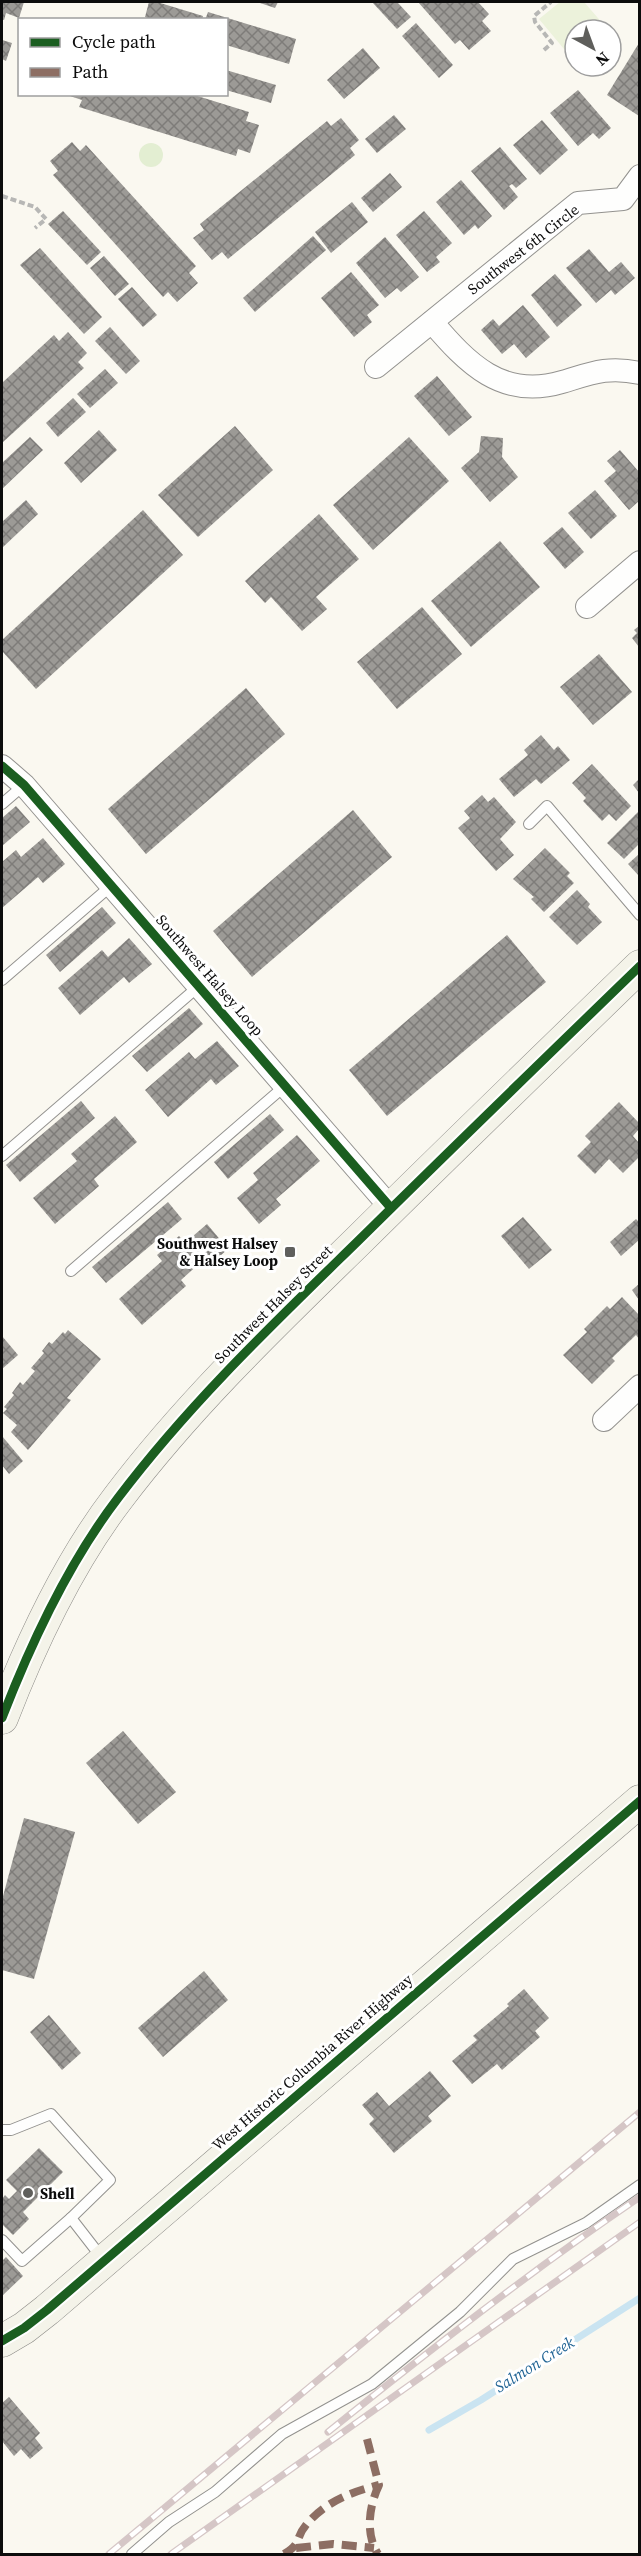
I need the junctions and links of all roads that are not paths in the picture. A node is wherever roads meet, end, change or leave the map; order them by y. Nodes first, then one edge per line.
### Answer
1 (639, 176) edge
2 (432, 321) junction
3 (376, 367) dead end
4 (639, 373) edge
5 (639, 562) edge
6 (587, 607) dead end
7 (2, 766) edge
8 (24, 784) junction
9 (2, 804) edge
10 (529, 824) dead end
11 (112, 885) junction
12 (639, 915) edge
13 (639, 966) edge
14 (2, 980) edge
15 (200, 985) junction
16 (286, 1085) junction
17 (2, 1156) edge
18 (391, 1208) junction
19 (71, 1271) dead end
20 (639, 1386) edge
21 (604, 1420) dead end
22 (2, 1718) edge
23 (639, 1801) edge
24 (2, 2130) edge
25 (639, 2185) edge
26 (71, 2218) junction
27 (2, 2240) edge
28 (104, 2260) junction
29 (2, 2341) edge
30 (132, 2554) edge

1 - 2 street, Southwest 6th Circle
2 - 3 street, Southwest 6th Circle
2 - 4 street
5 - 6 street
7 - 8 street, Southwest Halsey Loop
8 - 9 lane
8 - 11 street, Southwest Halsey Loop
10 - 12 lane
11 - 14 lane
11 - 15 street, Southwest Halsey Loop
13 - 18 street, Southwest Halsey Street
15 - 16 street, Southwest Halsey Loop
15 - 17 lane
16 - 18 street, Southwest Halsey Loop
16 - 19 lane
18 - 22 street, Southwest Halsey Street
20 - 21 street
23 - 28 street, West Historic Columbia River Highway
24 - 26 lane
25 - 30 lane
26 - 27 lane
26 - 28 lane
28 - 29 street, West Historic Columbia River Highway

